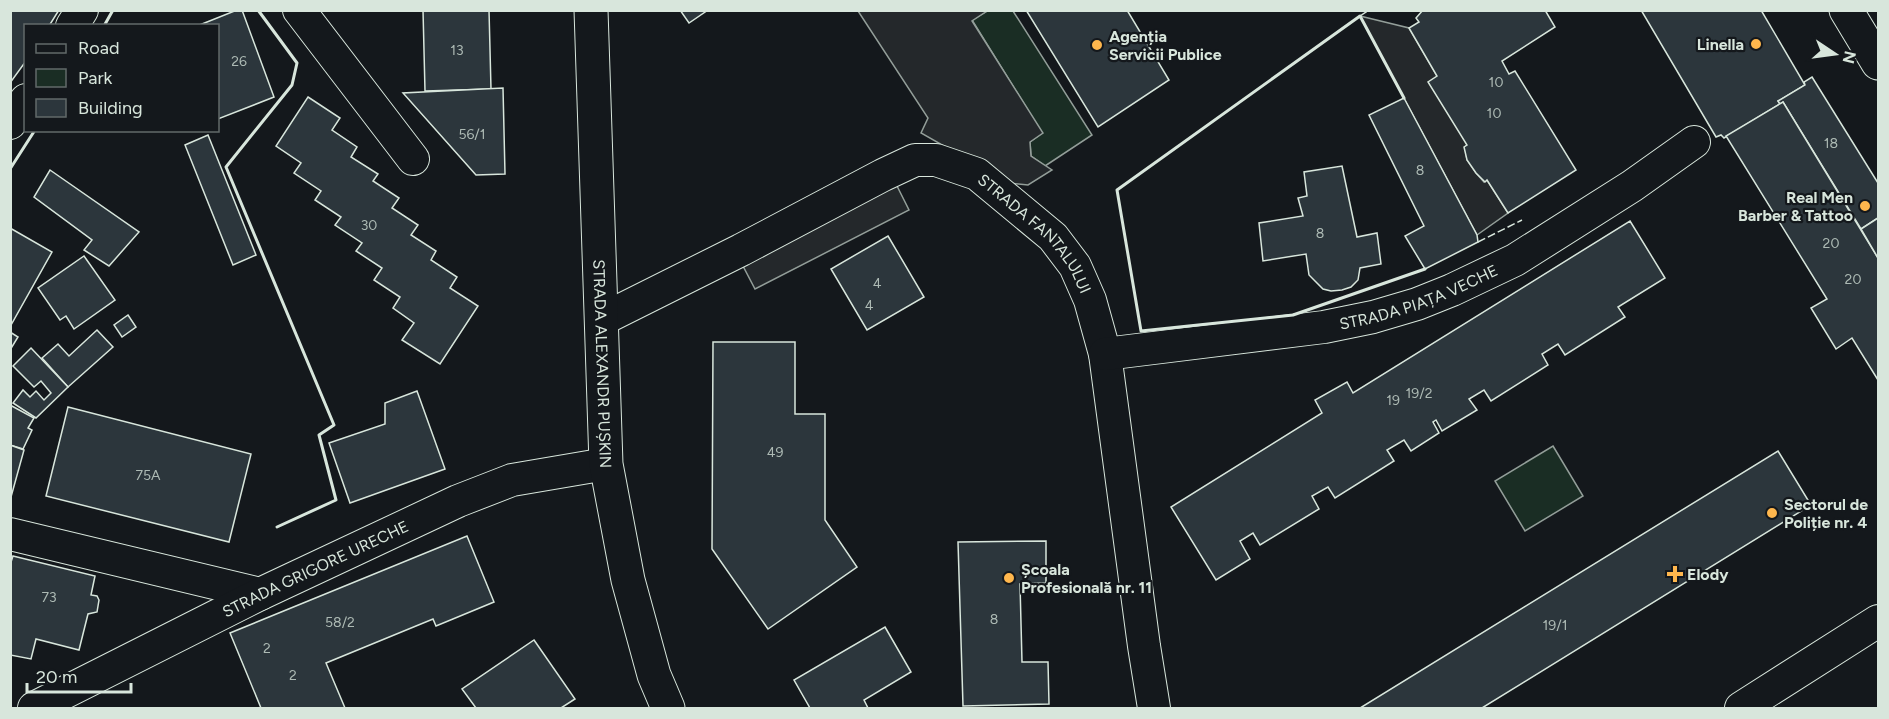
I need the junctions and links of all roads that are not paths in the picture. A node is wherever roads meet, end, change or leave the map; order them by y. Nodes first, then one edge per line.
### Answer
1 (82, 10) edge
2 (298, 10) edge
3 (591, 10) edge
4 (1846, 10) edge
5 (73, 24) edge
6 (1878, 63) edge
7 (24, 103) edge
8 (10, 123) edge
9 (1694, 142) dead end
10 (413, 159) dead end
11 (601, 320) junction
12 (1105, 354) junction
13 (606, 464) junction
14 (10, 534) edge
15 (260, 594) junction
16 (1878, 621) edge
17 (34, 708) edge
18 (668, 708) edge
19 (1155, 708) edge
20 (1741, 708) edge

1 - 5 street
2 - 10 street
3 - 11 main road, STRADA ALEXANDR PUȘKIN
4 - 6 main road
7 - 8 street
9 - 12 street, STRADA PIAȚA VECHE
11 - 12 street, STRADA FANTALULUI
11 - 13 main road, STRADA ALEXANDR PUȘKIN
12 - 19 street, STRADA FANTALULUI
13 - 15 street, STRADA GRIGORE URECHE
13 - 18 main road, STRADA ALEXANDR PUȘKIN
14 - 15 street
15 - 17 street, STRADA GRIGORE URECHE
16 - 20 street

